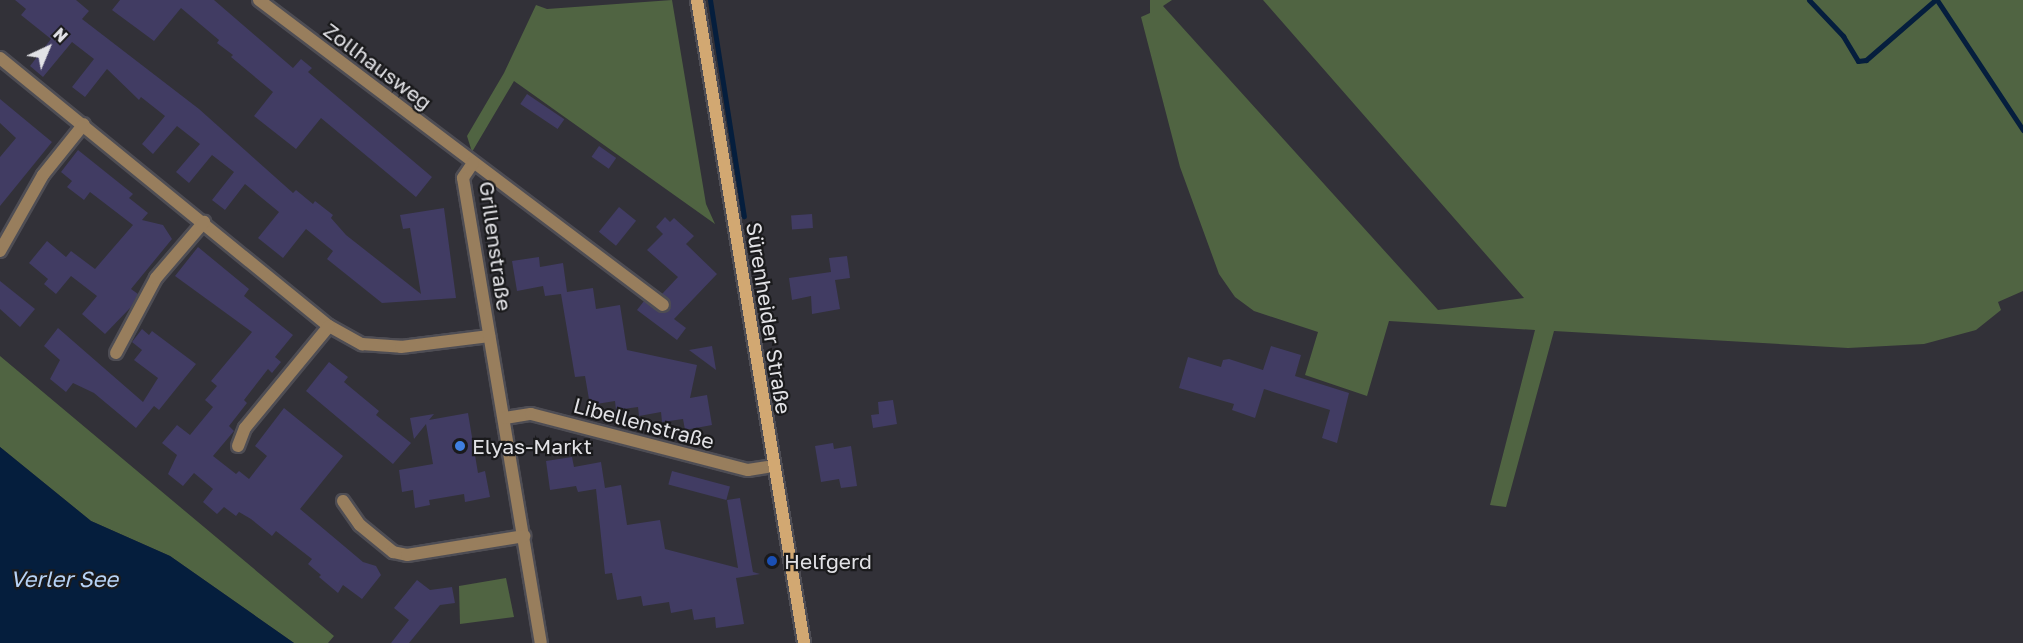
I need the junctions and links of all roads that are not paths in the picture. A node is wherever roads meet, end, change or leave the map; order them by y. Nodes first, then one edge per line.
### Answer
1 (259, 0) edge
2 (697, 0) edge
3 (0, 58) edge
4 (84, 124) junction
5 (473, 163) junction
6 (204, 222) junction
7 (0, 251) edge
8 (663, 305) dead end
9 (329, 327) junction
10 (489, 336) junction
11 (116, 352) dead end
12 (505, 418) junction
13 (238, 446) dead end
14 (773, 466) junction
15 (343, 501) dead end
16 (524, 536) junction
17 (541, 643) edge
18 (804, 643) edge

1 - 5 street, Zollhausweg
2 - 14 main road, Sürenheider Straße
3 - 4 street
4 - 6 street
4 - 7 street
5 - 8 street, Grillenstraße
5 - 10 street, Grillenstraße
6 - 9 street
6 - 11 street
9 - 10 street
9 - 13 street
10 - 12 street, Grillenstraße
12 - 14 street, Libellenstraße
12 - 16 street, Grillenstraße
14 - 18 main road, Sürenheider Straße
15 - 16 street
16 - 17 street, Grillenstraße

